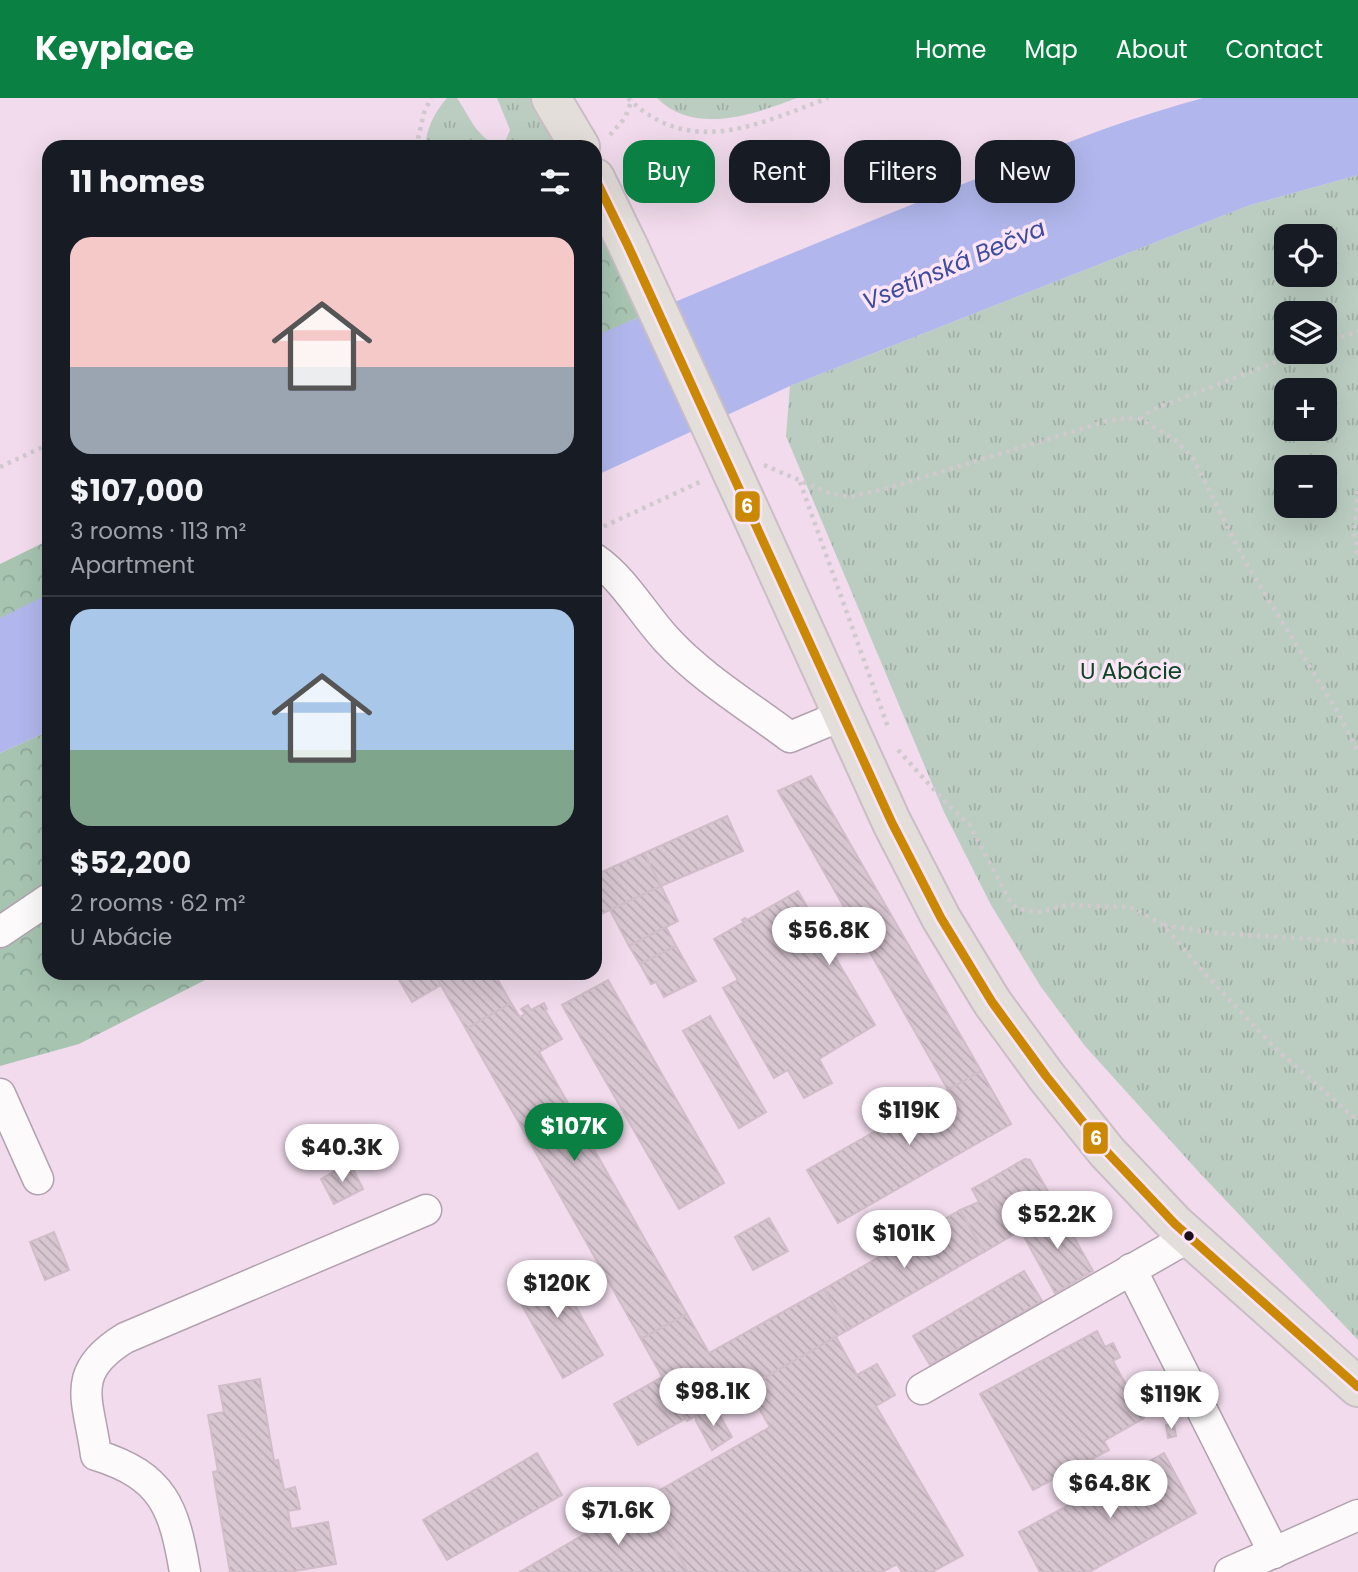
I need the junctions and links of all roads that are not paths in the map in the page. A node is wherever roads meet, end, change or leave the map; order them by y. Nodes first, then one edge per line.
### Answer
1 (551, 98) edge
2 (591, 140) edge
3 (602, 192) edge
4 (602, 565) edge
5 (843, 715) junction
6 (42, 905) edge
7 (0, 932) edge
8 (0, 1094) edge
9 (38, 1179) dead end
10 (426, 1210) dead end
11 (1189, 1237) junction
12 (1131, 1269) junction
13 (1358, 1387) edge
14 (922, 1389) dead end
15 (1358, 1515) edge
16 (1274, 1553) junction
17 (185, 1572) edge
18 (1230, 1572) edge

1 - 2 main road
3 - 5 main road, bridge
4 - 5 street
5 - 11 main road
6 - 7 street
8 - 9 street
10 - 17 street
11 - 12 street
11 - 13 main road
12 - 14 street
12 - 16 street
15 - 16 street
16 - 18 street

